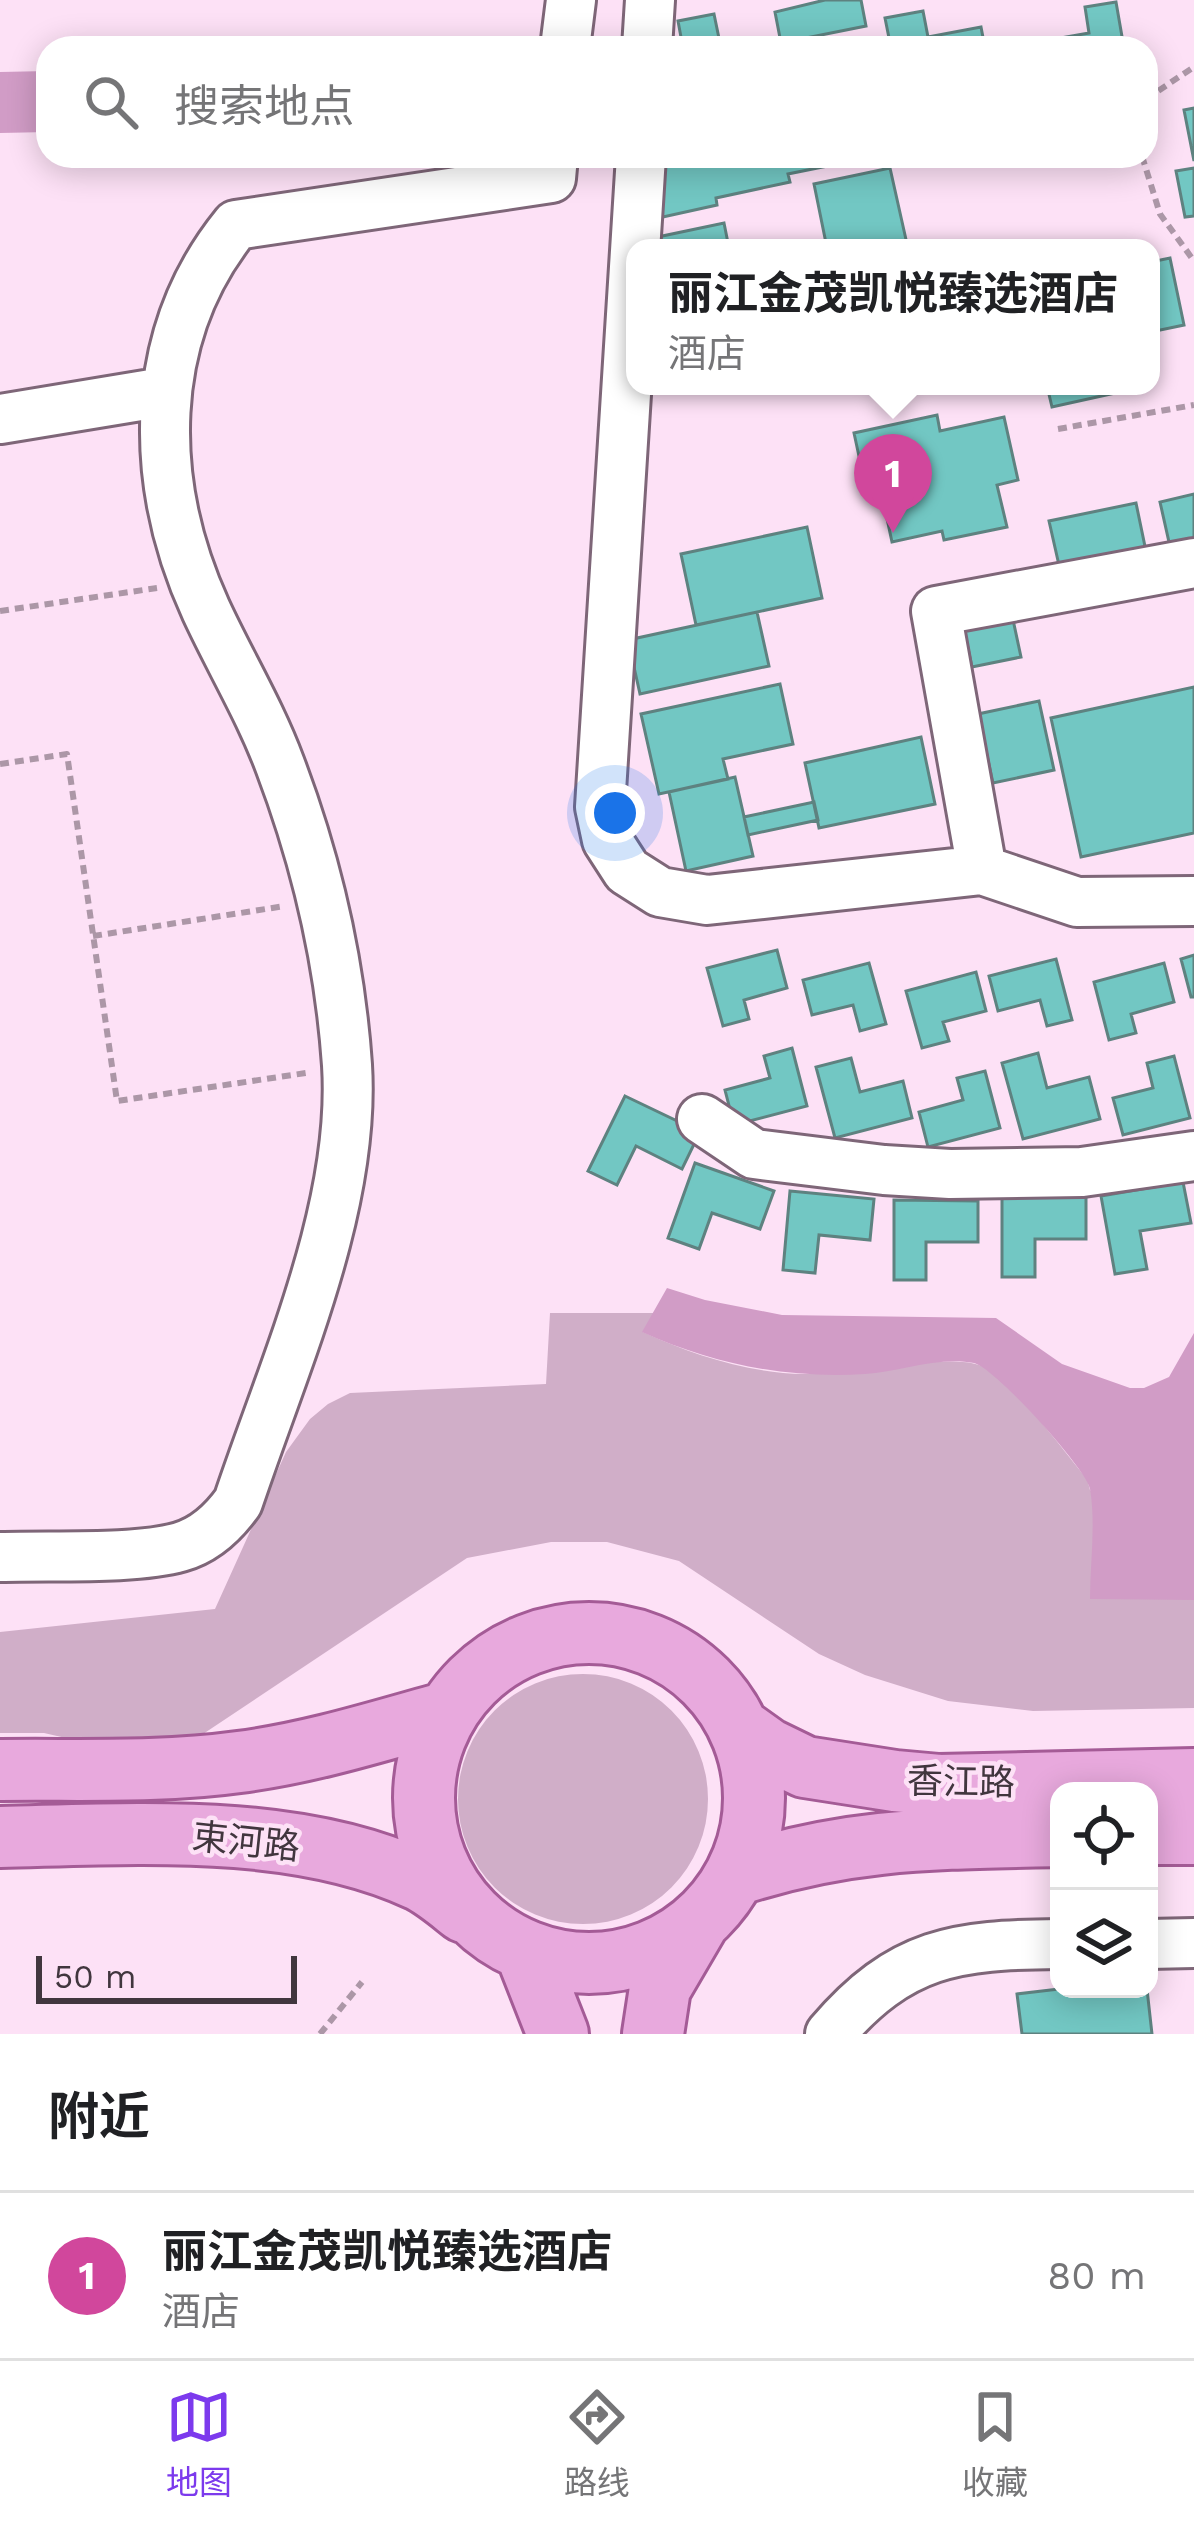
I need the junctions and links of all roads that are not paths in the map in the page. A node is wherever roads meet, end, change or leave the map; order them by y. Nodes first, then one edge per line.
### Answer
1 (571, 0) edge
2 (650, 0) edge
3 (566, 36) edge
4 (648, 36) edge
5 (552, 168) edge
6 (639, 168) edge
7 (635, 239) edge
8 (626, 390) edge
9 (164, 392) junction
10 (0, 419) edge
11 (1194, 563) edge
12 (982, 870) junction
13 (1194, 902) edge
14 (702, 1119) dead end
15 (1194, 1156) edge
16 (0, 1557) edge
17 (444, 1713) junction
18 (740, 1729) junction
19 (0, 1746) edge
20 (136, 1769) junction
21 (0, 1770) edge
22 (1194, 1779) edge
23 (1158, 1834) edge
24 (1194, 1834) edge
25 (1050, 1836) edge
26 (0, 1837) edge
27 (736, 1875) junction
28 (698, 1923) junction
29 (501, 1935) junction
30 (1194, 1943) edge
31 (1050, 1944) edge
32 (1158, 1944) edge
33 (558, 2034) edge
34 (653, 2034) edge
35 (830, 2034) edge

1 - 3 lane
2 - 4 lane
5 - 9 lane
6 - 7 lane
8 - 12 lane
9 - 10 lane
9 - 16 lane
11 - 12 lane
12 - 13 lane
14 - 15 lane
17 - 18 main road
17 - 20 main road, 束河路
17 - 29 main road
18 - 22 main road, 香江路
18 - 27 main road
19 - 20 lane
20 - 21 main road, 束河路
23 - 24 main road
25 - 27 main road, 香江路
26 - 29 main road, 束河路
27 - 28 main road
28 - 29 main road
28 - 34 main road
29 - 33 main road
30 - 32 lane
31 - 35 lane

